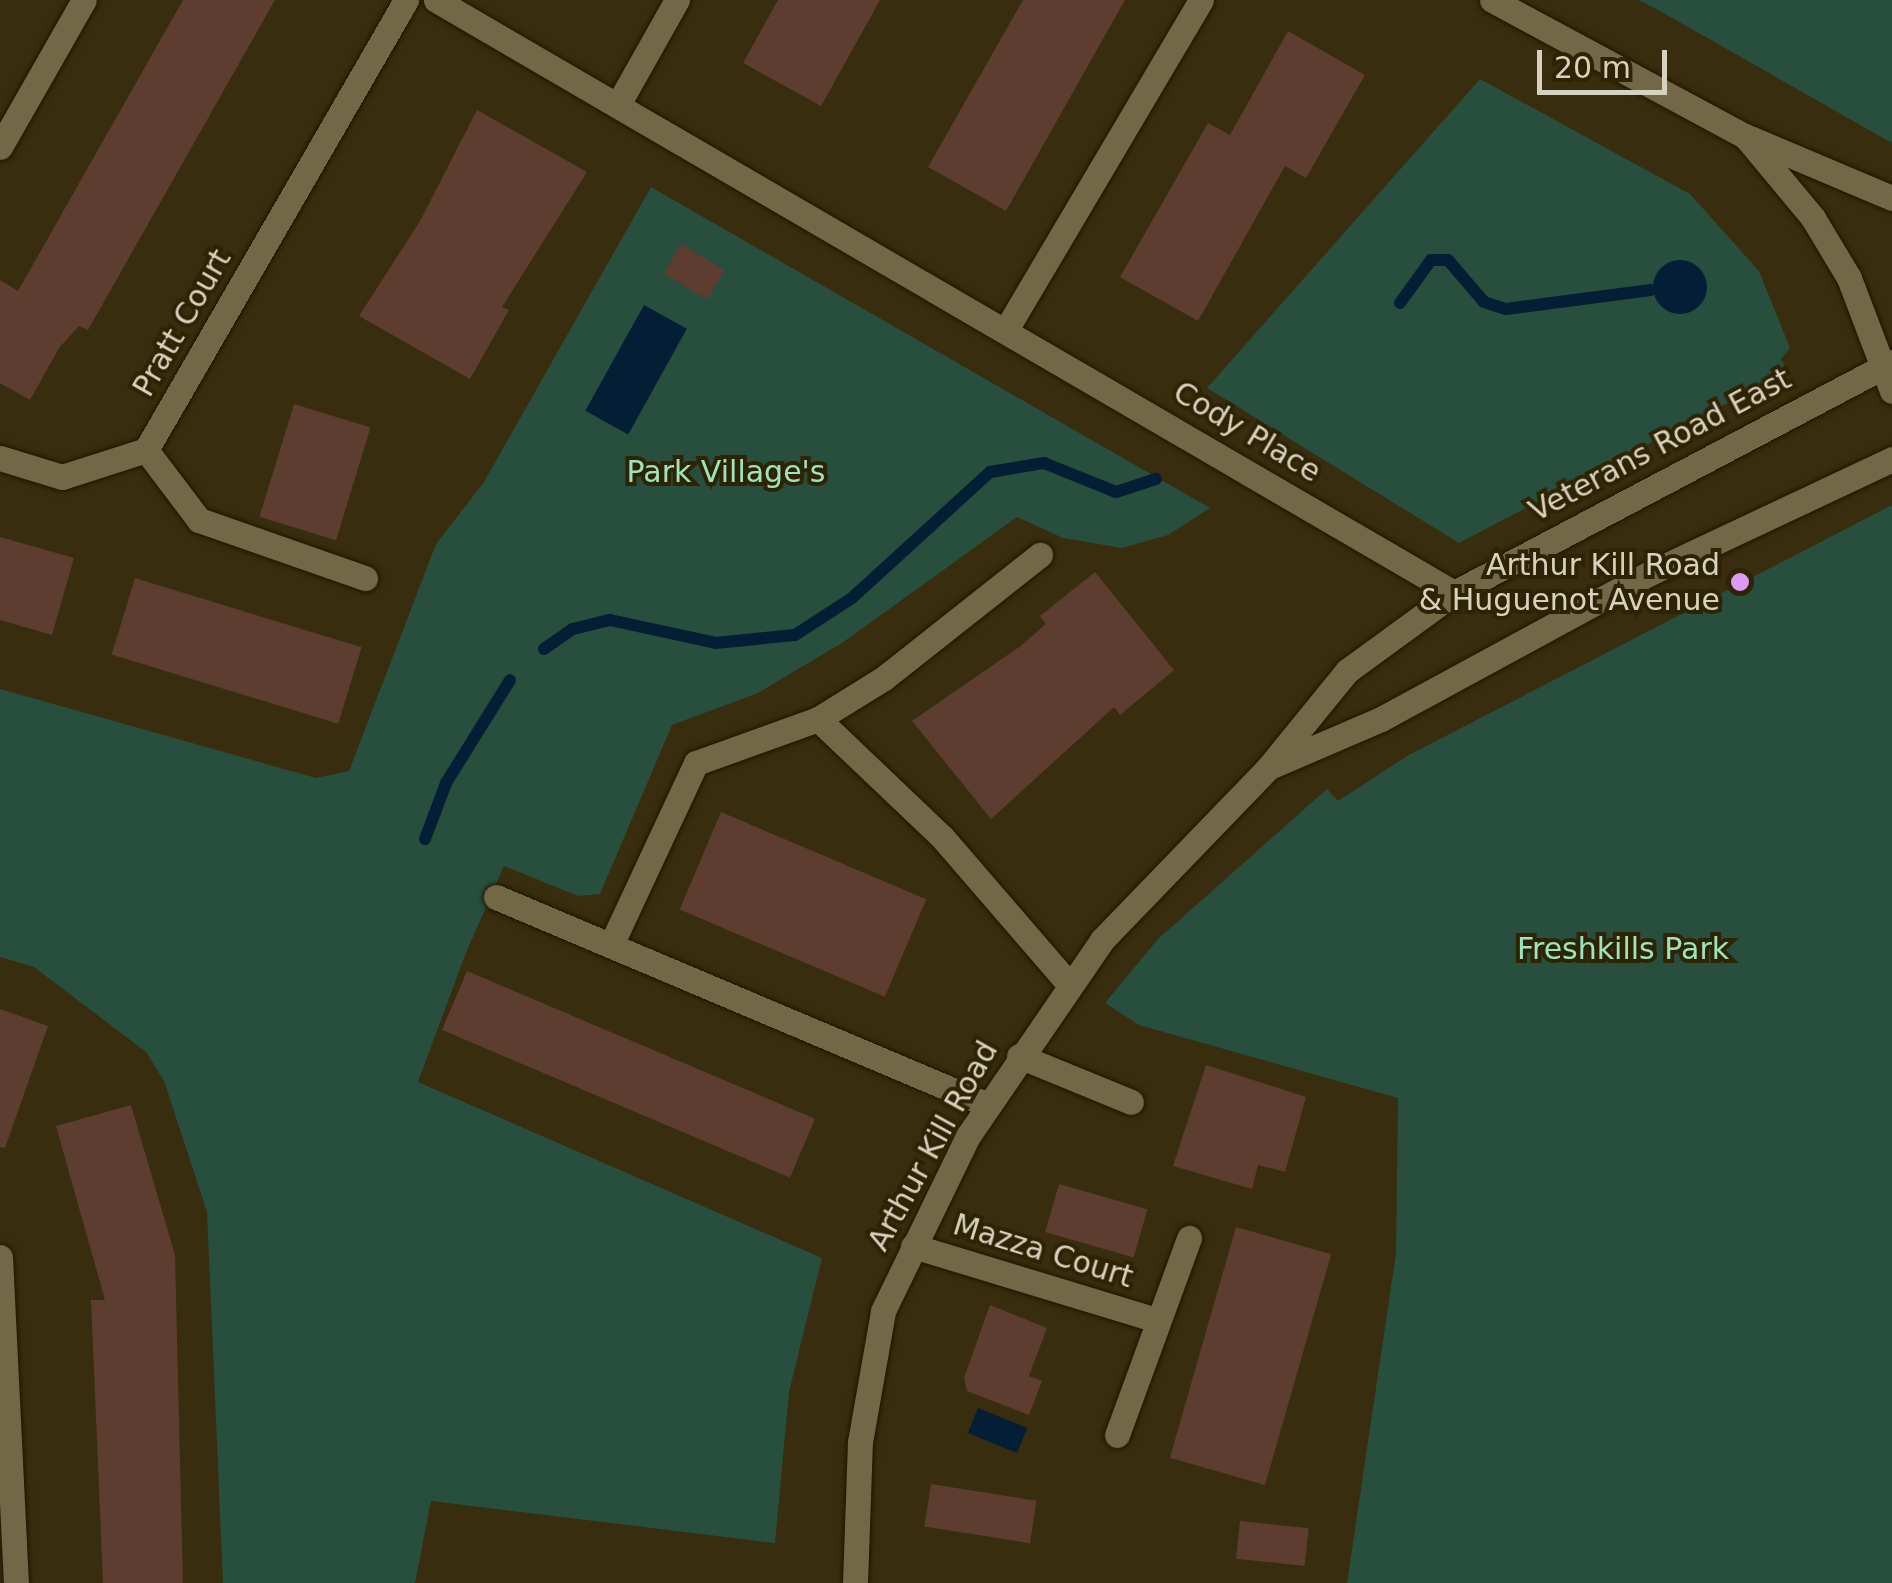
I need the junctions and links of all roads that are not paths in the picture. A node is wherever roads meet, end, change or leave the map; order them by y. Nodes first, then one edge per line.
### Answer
1 (84, 0) edge
2 (406, 0) edge
3 (436, 0) edge
4 (677, 0) edge
5 (1201, 0) edge
6 (1492, 0) edge
7 (620, 101) junction
8 (1746, 136) junction
9 (0, 147) edge
10 (1892, 198) edge
11 (1006, 328) junction
12 (1890, 363) edge
13 (1892, 390) edge
14 (146, 450) junction
15 (0, 458) edge
16 (1892, 459) edge
17 (1040, 555) dead end
18 (365, 578) dead end
19 (1454, 593) junction
20 (818, 719) junction
21 (1269, 767) junction
22 (496, 897) dead end
23 (611, 945) junction
24 (1069, 984) junction
25 (1018, 1056) junction
26 (1131, 1102) dead end
27 (988, 1104) junction
28 (1189, 1238) dead end
29 (913, 1246) junction
30 (0, 1258) edge
31 (1154, 1319) junction
32 (1118, 1435) dead end
33 (16, 1583) edge
34 (855, 1583) edge

1 - 9 street
2 - 14 street, Pratt Court
3 - 7 street, Cody Place
4 - 7 street
5 - 11 street
6 - 8 street
7 - 11 street, Cody Place
8 - 10 street
8 - 12 street
11 - 19 street, Cody Place
12 - 13 street
12 - 19 street, Veterans Road East
14 - 15 street
14 - 18 street
16 - 21 street
17 - 20 street
19 - 21 street, Veterans Road East
20 - 23 street
20 - 24 street
21 - 24 street, Arthur Kill Road
22 - 23 street
23 - 27 street
24 - 25 street, Arthur Kill Road
25 - 26 street
25 - 27 street, Arthur Kill Road
27 - 29 street, Arthur Kill Road
28 - 31 street, Mazza Court
29 - 31 street, Mazza Court
29 - 34 street, Arthur Kill Road
30 - 33 street
31 - 32 street, Mazza Court

